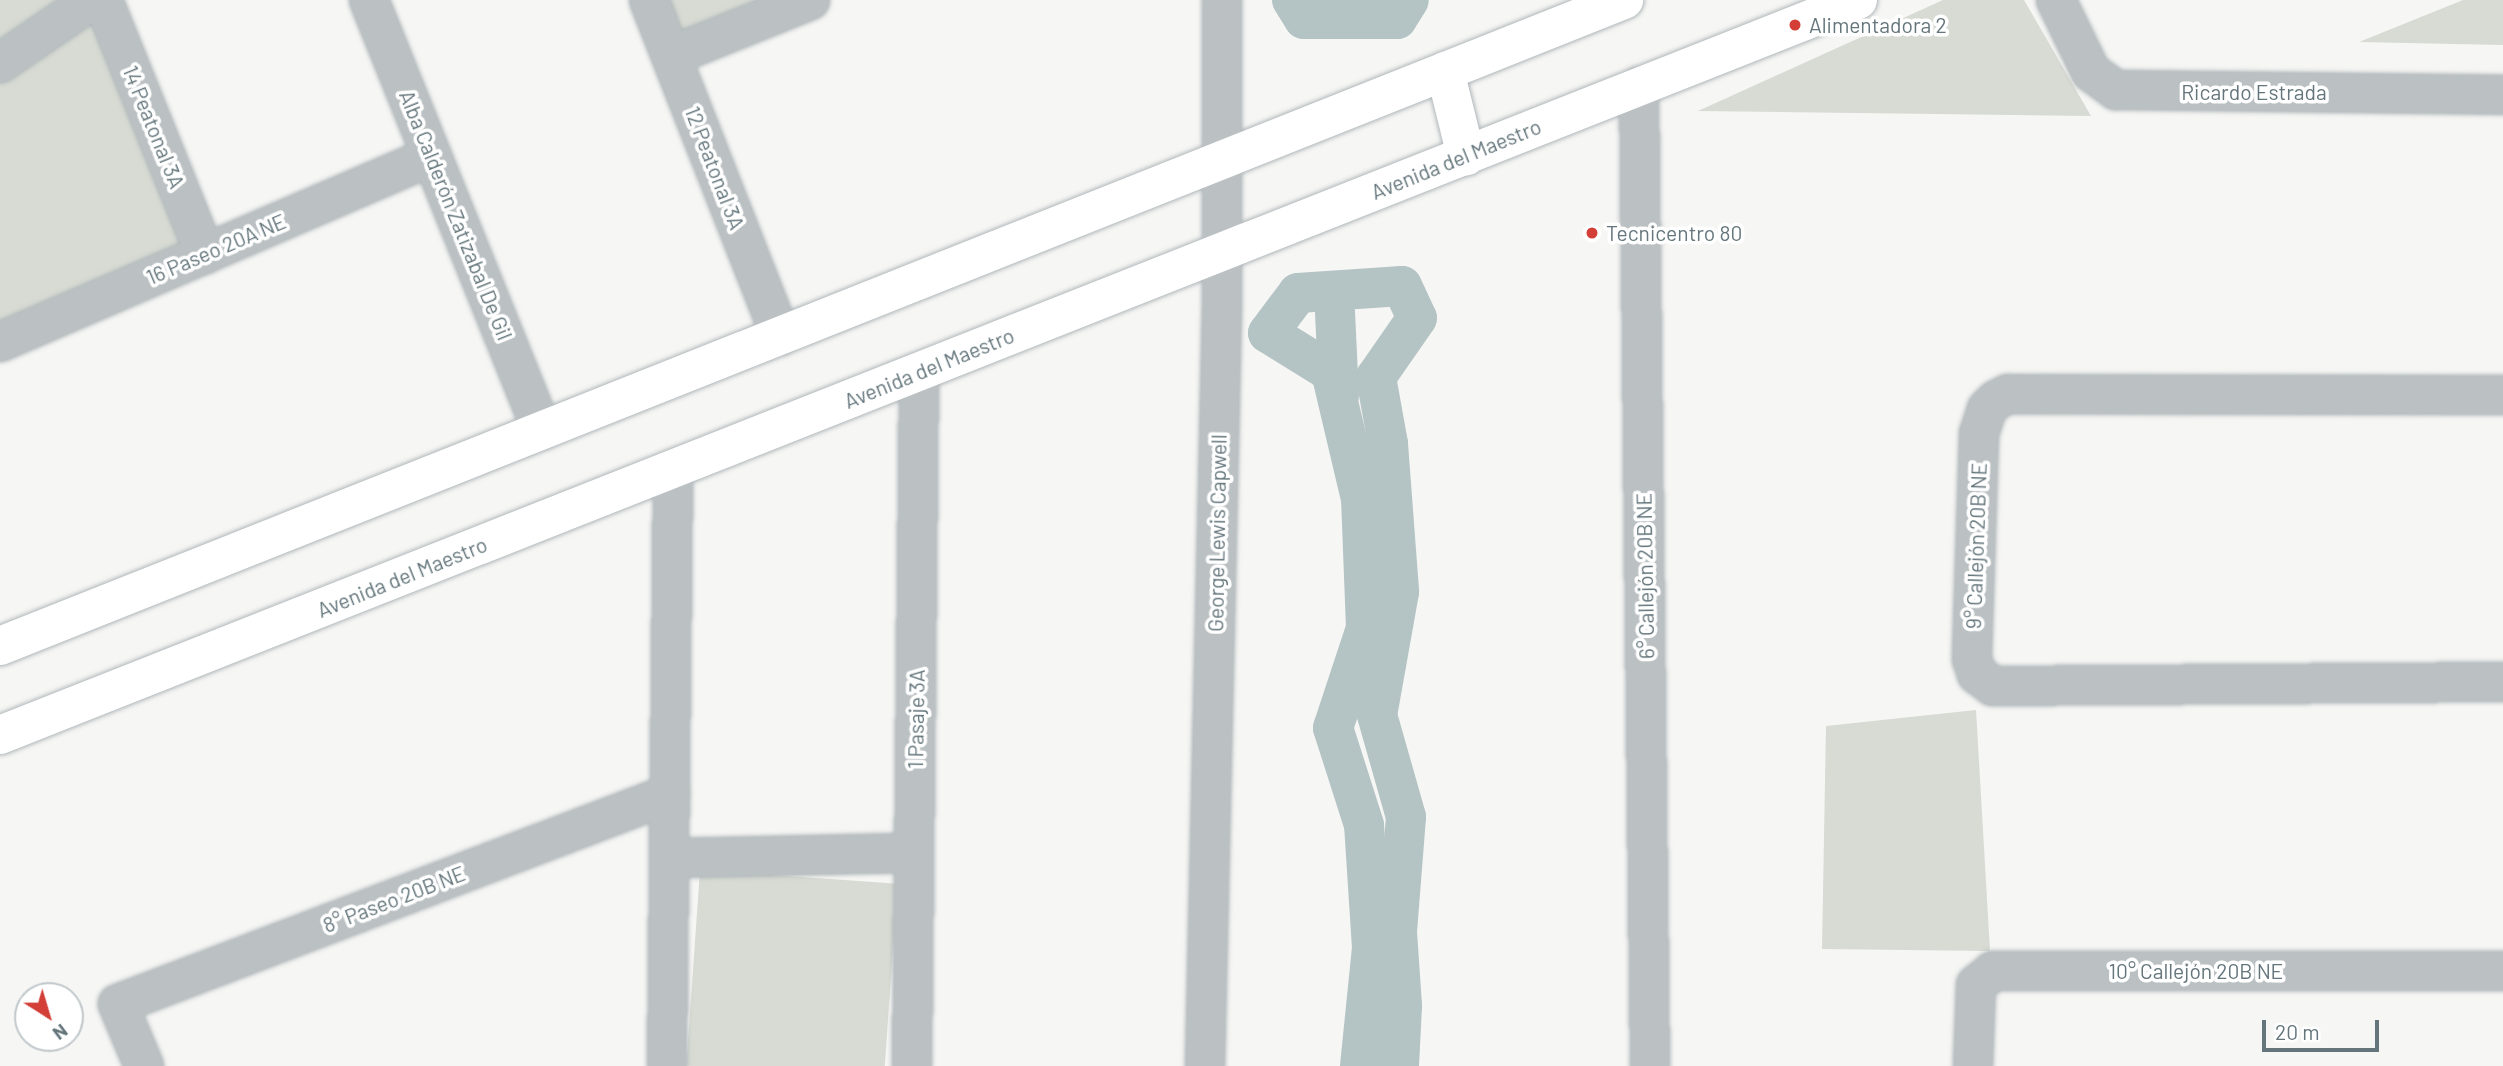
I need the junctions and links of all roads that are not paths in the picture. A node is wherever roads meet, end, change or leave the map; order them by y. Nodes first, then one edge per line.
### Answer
1 (92, 0) edge
2 (103, 0) edge
3 (369, 0) edge
4 (649, 0) edge
5 (810, 0) edge
6 (1222, 0) edge
7 (1624, 0) edge
8 (1858, 0) edge
9 (2056, 0) edge
10 (671, 56) junction
11 (0, 63) edge
12 (1445, 71) junction
13 (1639, 86) junction
14 (2503, 94) edge
15 (432, 156) junction
16 (1466, 156) junction
17 (1219, 162) junction
18 (1223, 251) junction
19 (205, 254) junction
20 (781, 336) junction
21 (0, 342) edge
22 (919, 373) junction
23 (2503, 396) edge
24 (542, 431) junction
25 (673, 470) junction
26 (0, 646) edge
27 (2503, 682) edge
28 (0, 735) edge
29 (670, 794) junction
30 (914, 853) junction
31 (669, 858) junction
32 (2503, 971) edge
33 (144, 1066) edge
34 (667, 1066) edge
35 (912, 1066) edge
36 (1205, 1066) edge
37 (1650, 1066) edge
38 (1973, 1066) edge

1 - 11 street
2 - 19 street, 14 Peatonal 3A
3 - 15 street, Alba Calderón Zatizabal De Gil
4 - 10 street, 12 Peatonal 3A
5 - 10 street
6 - 17 street, George Lewis Capwell
7 - 12 street
8 - 13 street, Avenida del Maestro
9 - 14 street, Ricardo Estrada
10 - 20 street, 12 Peatonal 3A
12 - 16 street
12 - 17 street
13 - 16 street, Avenida del Maestro
13 - 37 street, 6° Callejón 20B NE
15 - 19 street, 16 Paseo 20A NE
15 - 24 street, Alba Calderón Zatizabal De Gil
16 - 18 street, Avenida del Maestro
17 - 18 street, George Lewis Capwell
17 - 20 street
18 - 22 street, Avenida del Maestro
18 - 36 street, George Lewis Capwell
19 - 21 street, 16 Paseo 20A NE
20 - 24 street
22 - 25 street, Avenida del Maestro
22 - 30 street, 1 Pasaje 3A
23 - 27 street, 9° Callejón 20B NE
24 - 26 street
25 - 28 street, Avenida del Maestro
25 - 29 street
29 - 31 street
29 - 33 street, 8° Paseo 20B NE
30 - 31 street
30 - 35 street, 1 Pasaje 3A
31 - 34 street
32 - 38 street, 10° Callejón 20B NE

